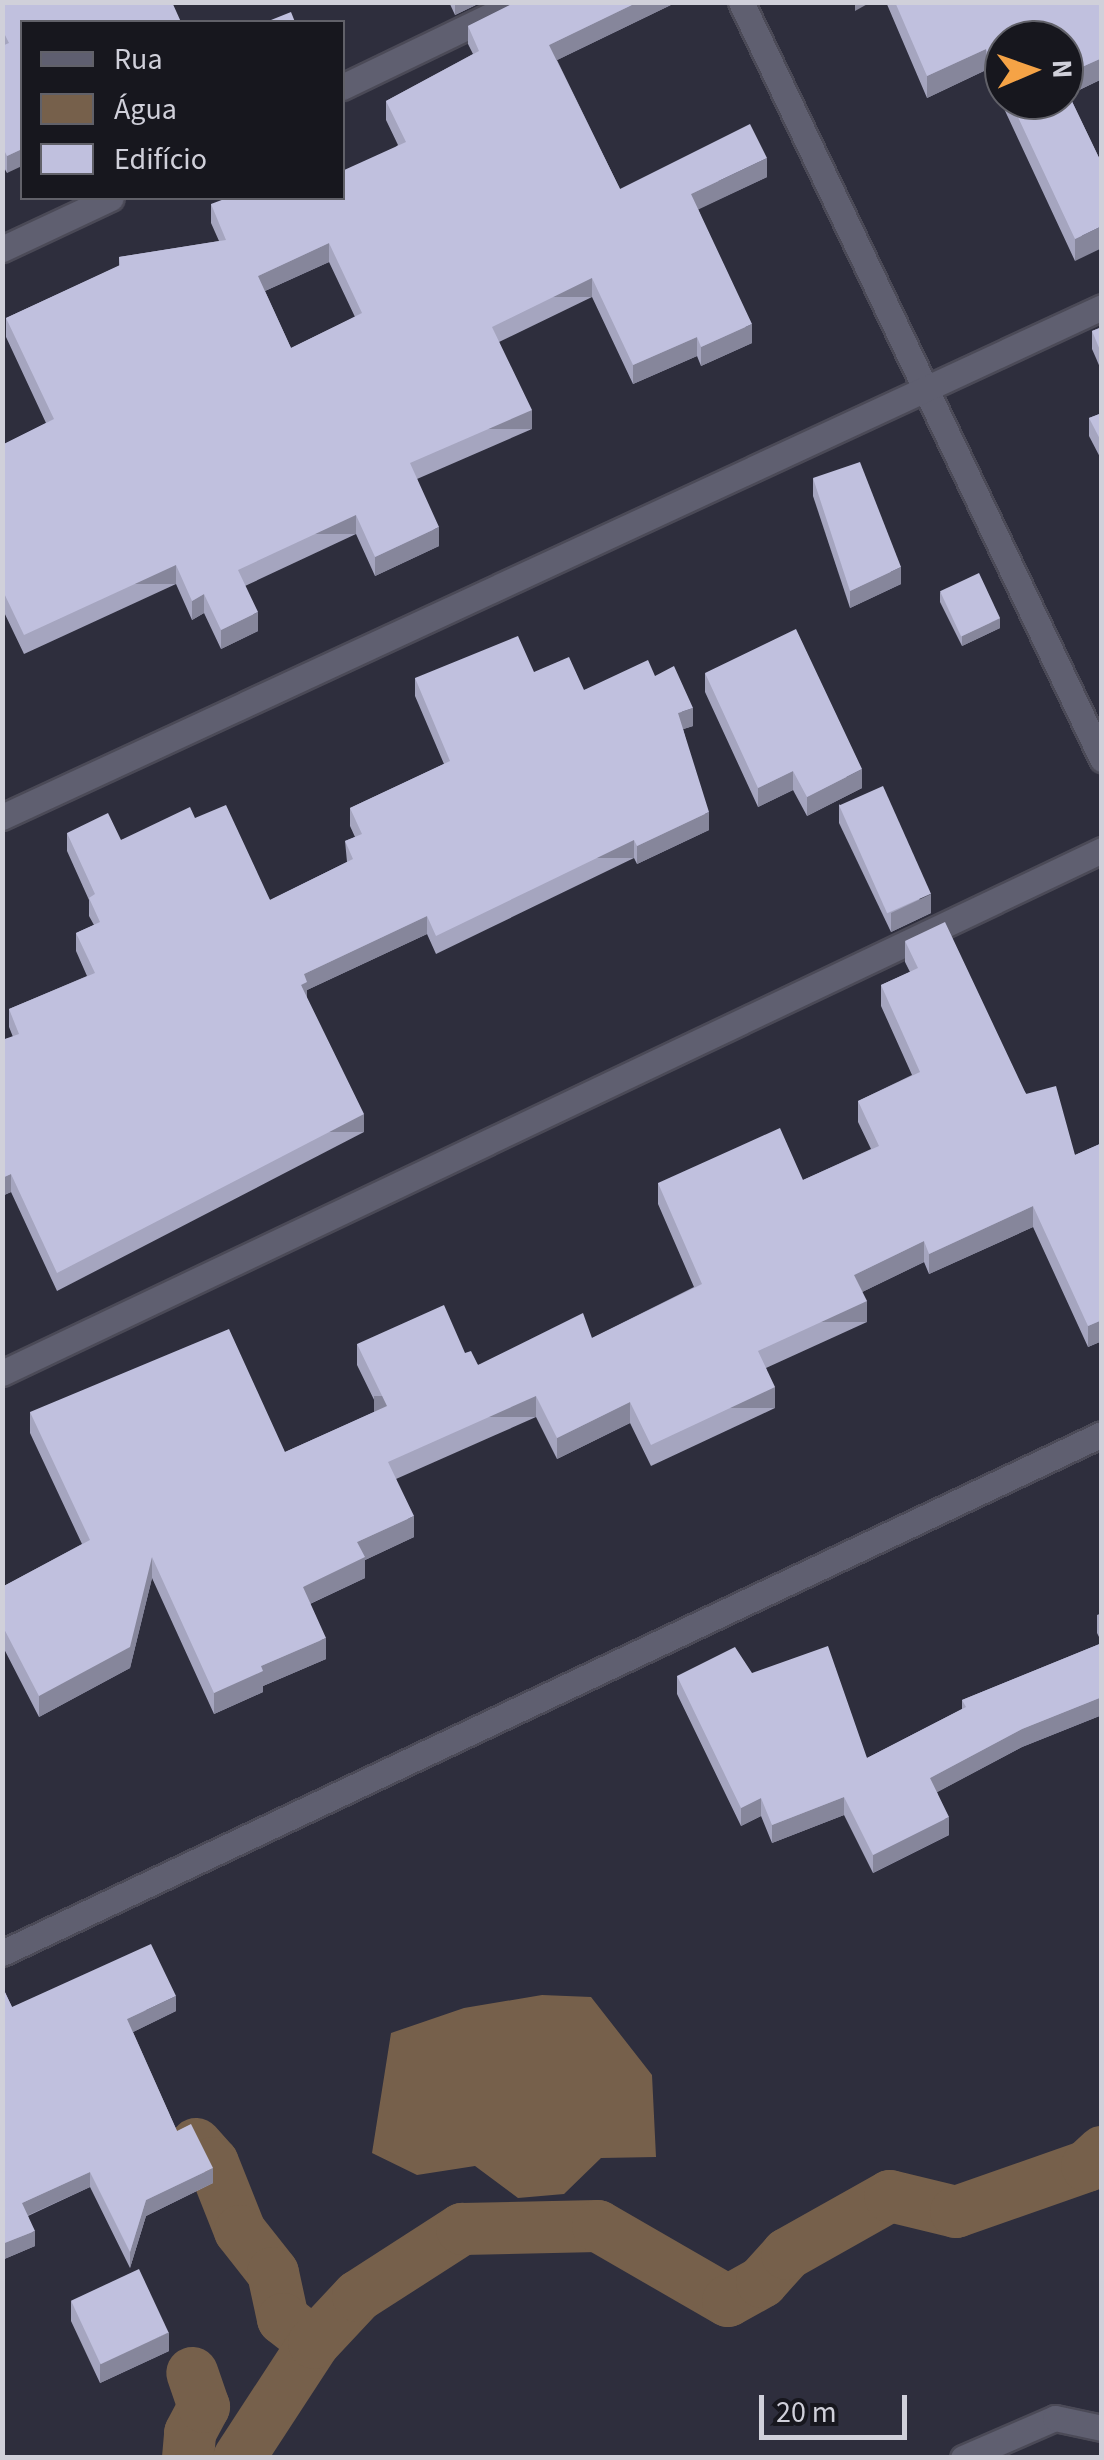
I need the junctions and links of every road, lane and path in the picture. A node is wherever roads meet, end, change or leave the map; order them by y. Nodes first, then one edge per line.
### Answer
1 (519, 2) edge
2 (741, 2) edge
3 (345, 86) edge
4 (107, 200) edge
5 (2, 249) edge
6 (1102, 307) edge
7 (925, 390) junction
8 (1102, 759) edge
9 (2, 817) edge
10 (1102, 850) edge
11 (2, 1373) edge
12 (1102, 1434) edge
13 (2, 1953) edge
14 (1102, 2428) edge
15 (963, 2458) edge

1 - 3 street
2 - 7 street
4 - 5 street
6 - 7 street
7 - 8 street
7 - 9 street
10 - 11 street
12 - 13 street
14 - 15 street

